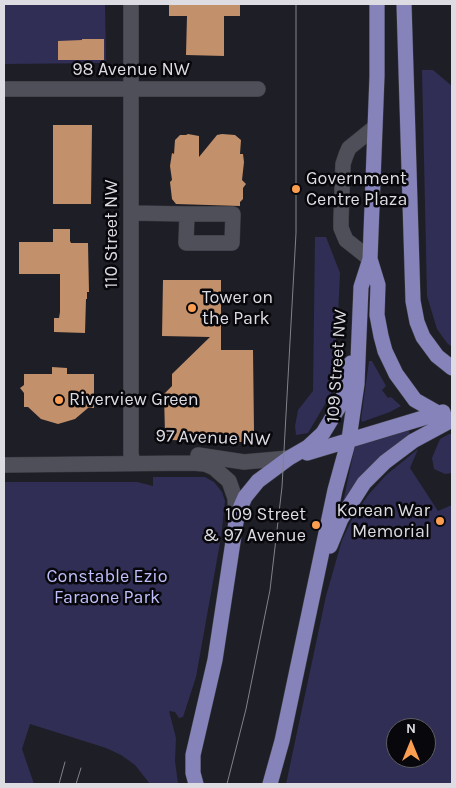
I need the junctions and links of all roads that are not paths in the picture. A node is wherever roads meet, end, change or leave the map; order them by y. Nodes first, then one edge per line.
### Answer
1 (131, 4) edge
2 (377, 4) edge
3 (404, 4) edge
4 (131, 88) junction
5 (4, 89) edge
6 (258, 89) dead end
7 (374, 126) junction
8 (131, 213) junction
9 (187, 214) dead end
10 (370, 259) junction
11 (359, 326) junction
12 (452, 368) edge
13 (436, 414) junction
14 (452, 418) edge
15 (349, 439) junction
16 (132, 458) junction
17 (289, 458) junction
18 (4, 464) edge
19 (236, 522) junction
20 (317, 578) junction
21 (271, 781) edge
22 (196, 784) edge

1 - 4 street, 110 Street NW
2 - 7 main road, 109 Street NW
3 - 12 main road
4 - 5 street, 98 Avenue NW
4 - 6 street, 98 Avenue NW
4 - 8 street, 110 Street NW
7 - 10 main road, 109 Street NW
7 - 10 street
8 - 9 street
8 - 16 street, 110 Street NW
10 - 11 main road, 109 Street NW
10 - 13 main road
11 - 15 main road, 109 Street NW
11 - 17 main road
13 - 14 main road
13 - 15 main road, 97 Avenue NW
14 - 20 main road
15 - 17 main road, 97 Avenue NW
15 - 20 main road, 109 Street NW
16 - 17 street, 97 Avenue NW
16 - 18 street, 97 Avenue NW
16 - 19 street, 97 Avenue NW
17 - 19 main road
19 - 22 main road
20 - 21 main road, 109 Street NW

